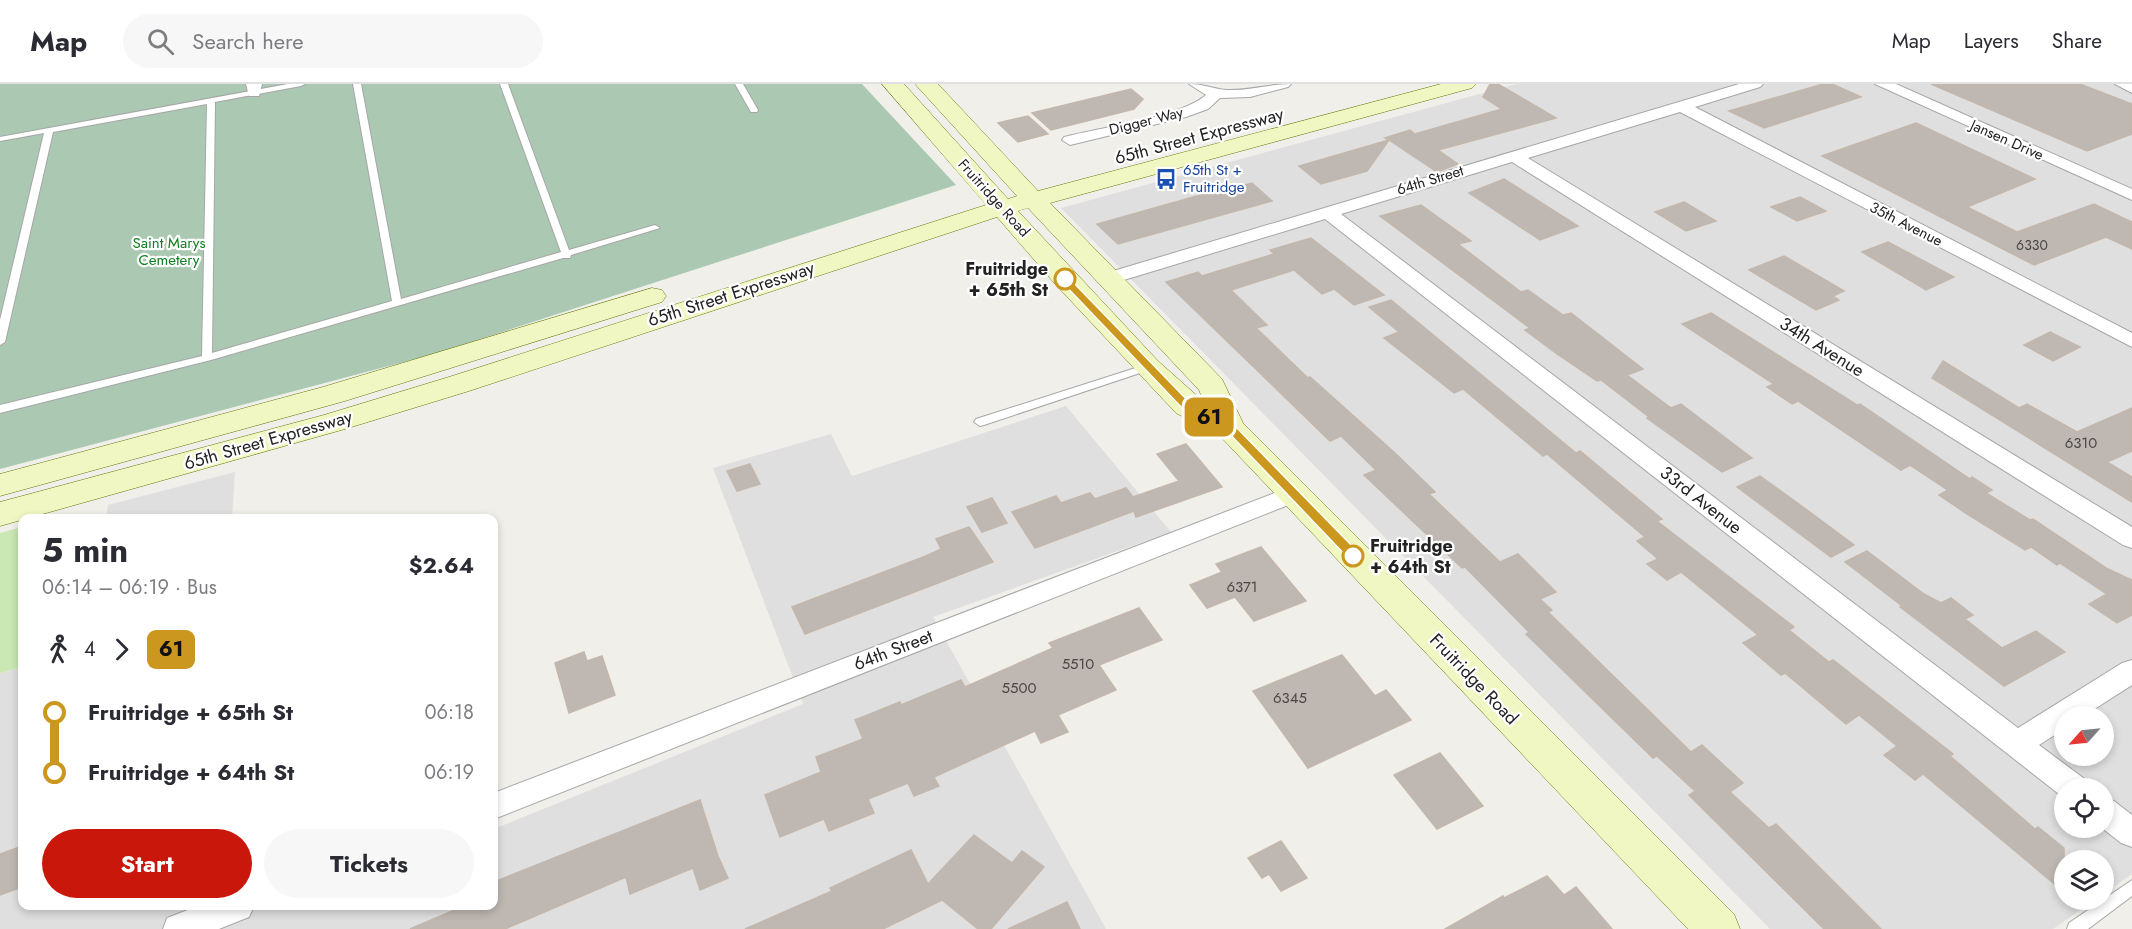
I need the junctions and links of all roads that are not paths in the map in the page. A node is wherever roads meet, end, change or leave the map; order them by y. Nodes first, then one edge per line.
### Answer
1 (301, 84) edge
2 (357, 84) edge
3 (504, 84) edge
4 (739, 84) edge
5 (893, 84) edge
6 (926, 84) edge
7 (1197, 84) edge
8 (1283, 84) edge
9 (1398, 84) edge
10 (1465, 84) edge
11 (1755, 84) edge
12 (1883, 84) edge
13 (2123, 84) edge
14 (254, 88) edge
15 (2132, 88) edge
16 (1217, 93) junction
17 (211, 101) junction
18 (1681, 106) junction
19 (754, 110) dead end
20 (48, 131) junction
21 (0, 139) edge
22 (1070, 140) dead end
23 (1512, 155) junction
24 (1024, 191) junction
25 (2132, 195) edge
26 (994, 200) junction
27 (1327, 212) junction
28 (655, 228) dead end
29 (567, 256) junction
30 (1107, 279) junction
31 (397, 304) junction
32 (2132, 341) edge
33 (0, 342) edge
34 (207, 358) junction
35 (1148, 367) junction
36 (0, 409) edge
37 (980, 422) dead end
38 (1230, 428) junction
39 (0, 485) edge
40 (1293, 495) junction
41 (0, 514) edge
42 (2132, 538) edge
43 (2132, 671) edge
44 (2017, 744) junction
45 (2061, 778) edge
46 (498, 805) edge
47 (2114, 819) edge
48 (2132, 833) edge
49 (2132, 887) edge
50 (228, 910) edge
51 (179, 929) edge
52 (1718, 929) edge
53 (2075, 929) edge

1 - 14 lane
2 - 31 lane
3 - 29 lane
4 - 19 lane
5 - 26 main road, Fruitridge Road
6 - 24 main road, Fruitridge Road
7 - 16 street, Digger Way
8 - 16 street, Digger Way
9 - 24 main road, 65th Street Expressway
10 - 24 main road, 65th Street Expressway
11 - 18 street, 64th Street
12 - 25 street, Jansen Drive
13 - 15 street
14 - 17 lane
16 - 22 street, Digger Way
17 - 20 lane
17 - 34 lane
18 - 23 street, 64th Street
18 - 32 street, 35th Avenue
20 - 21 lane
20 - 33 lane
23 - 27 street, 64th Street
23 - 42 street, 34th Avenue
24 - 26 main road, 65th Street Expressway
24 - 30 main road, Fruitridge Road
26 - 35 main road, Fruitridge Road
26 - 39 main road, 65th Street Expressway
26 - 41 main road, 65th Street Expressway
27 - 30 street, 64th Street
27 - 44 street, 33rd Avenue
28 - 29 lane
29 - 31 lane
30 - 38 main road, Fruitridge Road
31 - 34 lane
34 - 36 lane
35 - 37 lane
35 - 38 main road, Fruitridge Road
38 - 40 main road, Fruitridge Road
40 - 46 street, 64th Street
40 - 52 main road, Fruitridge Road
43 - 44 street
44 - 45 street, 33rd Avenue
47 - 48 street
49 - 53 lane
50 - 51 street

